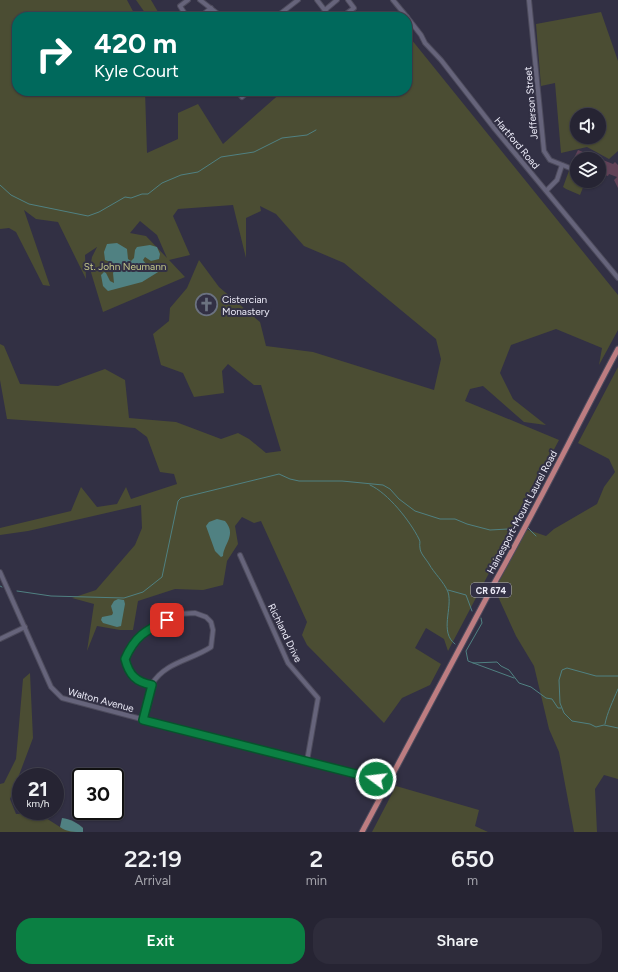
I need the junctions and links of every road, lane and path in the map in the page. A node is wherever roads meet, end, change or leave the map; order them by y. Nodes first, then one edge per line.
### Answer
1 (188, 0) edge
2 (200, 0) edge
3 (317, 0) edge
4 (338, 0) edge
5 (348, 0) edge
6 (393, 0) edge
7 (529, 0) edge
8 (296, 1) edge
9 (211, 8) junction
10 (324, 10) joint
11 (184, 12) edge
12 (206, 12) edge
13 (216, 12) edge
14 (283, 12) edge
15 (349, 12) edge
16 (403, 12) edge
17 (412, 23) edge
18 (562, 165) junction
19 (570, 168) dead end
20 (547, 190) junction
21 (618, 278) edge
22 (618, 349) edge
23 (240, 555) dead end
24 (0, 572) edge
25 (25, 627) junction
26 (0, 639) edge
27 (152, 685) junction
28 (143, 720) junction
29 (307, 761) junction
30 (387, 787) junction
31 (362, 832) edge

1 - 11 street
2 - 9 street
3 - 10 street
4 - 10 street
5 - 15 street
6 - 16 street, Hartford Road
7 - 18 street, Jefferson Street
8 - 14 street
9 - 12 street
9 - 13 street
17 - 20 street, Hartford Road
18 - 19 street, Jefferson Street
18 - 20 street
20 - 21 street, Hartford Road
22 - 30 main road, Hainesport-Mount Laurel Road / CR 674
23 - 29 street, Richland Drive
24 - 25 street, Walton Avenue
25 - 26 street
25 - 28 street, Walton Avenue
27 - 27 street
27 - 28 street
28 - 29 street, Walton Avenue
29 - 30 street, Walton Avenue
30 - 31 main road, Hainesport-Mount Laurel Road / CR 674

